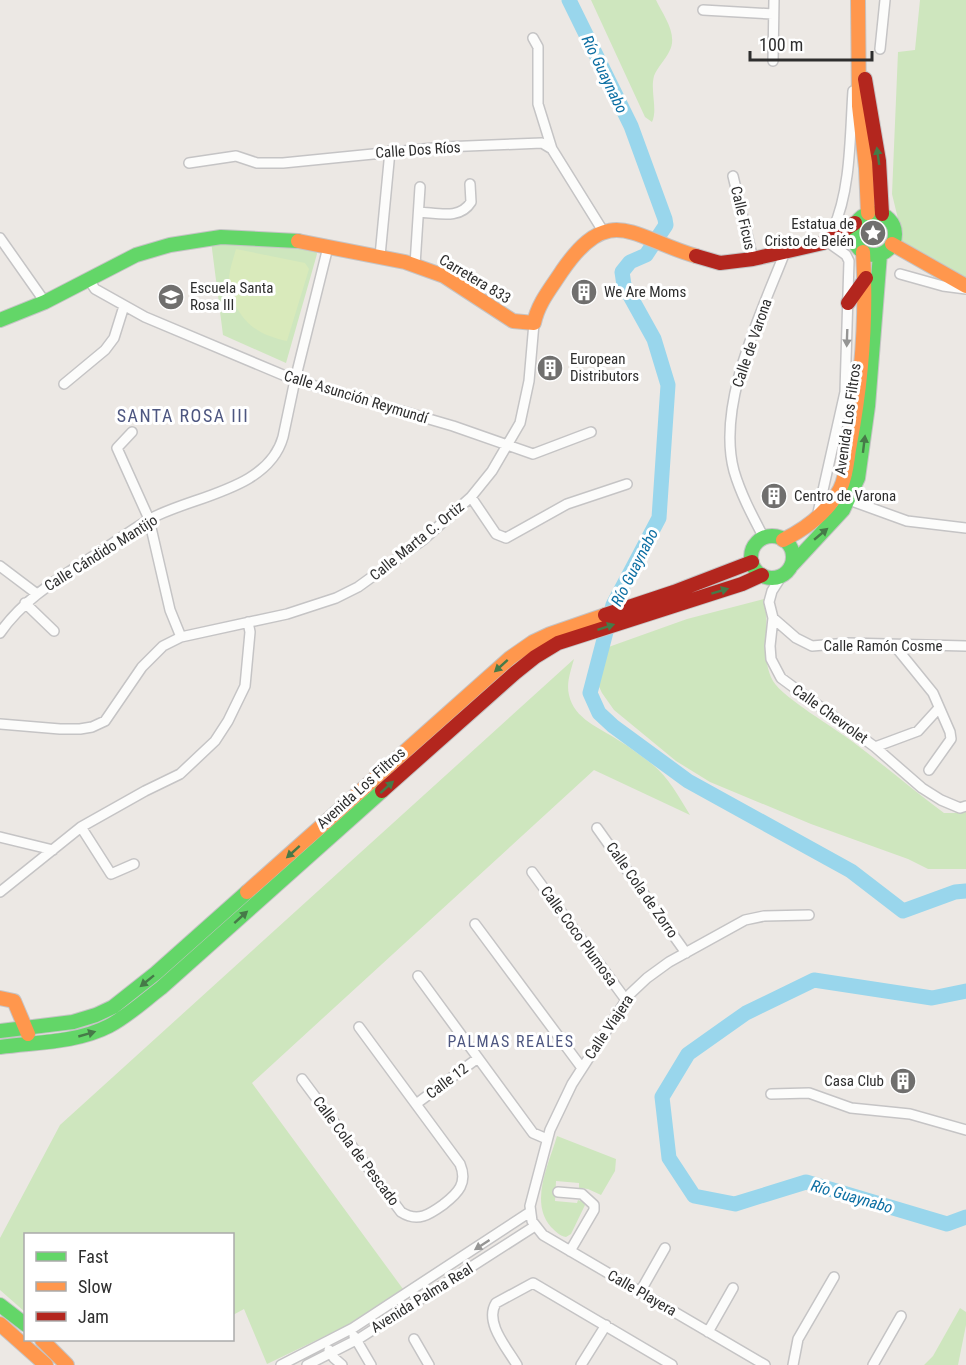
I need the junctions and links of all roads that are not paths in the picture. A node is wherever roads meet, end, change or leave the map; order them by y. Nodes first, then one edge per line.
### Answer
1 (774, 0) edge
2 (858, 0) edge
3 (885, 0) edge
4 (703, 10) dead end
5 (773, 14) junction
6 (533, 38) dead end
7 (858, 45) junction
8 (880, 49) dead end
9 (773, 61) dead end
10 (552, 149) junction
11 (390, 151) junction
12 (189, 163) dead end
13 (733, 176) dead end
14 (470, 184) dead end
15 (420, 187) dead end
16 (419, 212) junction
17 (868, 213) junction
18 (882, 214) junction
19 (855, 223) junction
20 (833, 229) dead end
21 (603, 231) junction
22 (0, 238) edge
23 (828, 244) junction
24 (892, 244) junction
25 (328, 247) junction
26 (860, 250) junction
27 (785, 252) junction
28 (880, 254) junction
29 (380, 255) junction
30 (753, 259) junction
31 (415, 265) junction
32 (900, 274) dead end
33 (866, 278) junction
34 (89, 280) junction
35 (966, 288) edge
36 (45, 302) junction
37 (848, 303) junction
38 (124, 306) junction
39 (0, 320) edge
40 (534, 323) junction
41 (295, 380) junction
42 (64, 384) dead end
43 (132, 432) dead end
44 (591, 432) dead end
45 (507, 445) junction
46 (627, 484) dead end
47 (471, 497) junction
48 (849, 500) junction
49 (149, 519) junction
50 (816, 519) junction
51 (966, 528) edge
52 (764, 538) junction
53 (783, 540) junction
54 (752, 562) junction
55 (792, 565) junction
56 (0, 566) edge
57 (762, 575) junction
58 (781, 577) junction
59 (37, 594) junction
60 (675, 598) junction
61 (25, 603) junction
62 (773, 618) junction
63 (248, 622) junction
64 (54, 630) dead end
65 (0, 633) edge
66 (181, 637) junction
67 (550, 640) junction
68 (894, 645) junction
69 (966, 646) edge
70 (938, 709) junction
71 (0, 724) edge
72 (875, 747) junction
73 (929, 770) dead end
74 (966, 806) edge
75 (81, 827) junction
76 (597, 828) dead end
77 (0, 837) edge
78 (53, 850) junction
79 (134, 864) dead end
80 (532, 872) dead end
81 (0, 892) edge
82 (809, 915) dead end
83 (475, 924) dead end
84 (686, 953) junction
85 (418, 976) dead end
86 (0, 998) edge
87 (626, 1000) junction
88 (26, 1027) junction
89 (359, 1027) dead end
90 (0, 1031) edge
91 (30, 1042) junction
92 (0, 1047) edge
93 (477, 1058) junction
94 (582, 1068) junction
95 (302, 1079) dead end
96 (771, 1094) dead end
97 (416, 1104) junction
98 (963, 1127) edge
99 (547, 1139) junction
100 (558, 1192) dead end
101 (530, 1212) junction
102 (535, 1226) junction
103 (665, 1248) dead end
104 (570, 1251) junction
105 (834, 1277) dead end
106 (733, 1288) dead end
107 (640, 1292) junction
108 (0, 1305) edge
109 (901, 1316) dead end
110 (24, 1323) edge
111 (0, 1324) edge
112 (606, 1325) junction
113 (351, 1330) junction
114 (708, 1332) junction
115 (414, 1339) dead end
116 (356, 1340) junction
117 (43, 1341) edge
118 (325, 1342) junction
119 (331, 1353) junction
120 (46, 1365) edge
121 (67, 1365) edge
122 (281, 1365) edge
123 (307, 1365) edge
124 (342, 1365) edge
125 (371, 1365) edge
126 (429, 1365) edge
127 (517, 1365) edge
128 (582, 1365) edge
129 (672, 1365) edge
130 (765, 1365) edge
131 (793, 1365) edge
132 (873, 1365) edge

1 - 5 street
2 - 7 main road
3 - 8 street
4 - 5 street
5 - 9 street
6 - 10 street
7 - 17 main road
18 -> 7 main road
7 - 20 street
10 - 11 street, Calle Dos Ríos
10 - 21 street
11 - 12 street, Calle Dos Ríos
11 - 29 street
13 - 30 street, Calle Ficus
14 - 16 street
15 - 16 street
16 - 31 street
17 - 18 main road
17 - 19 main road
18 - 24 main road
19 - 23 main road
19 - 26 main road
21 - 30 main road
21 - 40 main road
22 - 36 street
23 - 26 main road
23 - 27 main road
23 - 37 street
24 - 28 main road
24 - 35 main road
25 - 29 main road, Carretera 833
25 - 34 main road, Carretera 833
25 - 41 street, Calle Cándido Mantijo
26 - 28 main road
26 - 33 main road, Avenida Los Filtros
27 - 30 main road
27 - 52 street, Calle de Varona
48 -> 28 main road, Avenida Los Filtros
29 - 31 main road, Carretera 833
31 - 40 main road, Carretera 833
32 - 35 street
33 - 37 main road
33 - 50 main road, Avenida Los Filtros
34 - 36 main road, Carretera 833
34 - 38 street, Calle Asunción Reymundí
36 - 39 main road, Carretera 833
37 -> 50 street
38 - 41 street, Calle Asunción Reymundí
38 - 42 street
40 - 45 street, Calle Marta C. Ortiz
41 - 45 street, Calle Asunción Reymundí
41 - 49 street, Calle Cándido Mantijo
43 - 49 street
44 - 45 street, Calle Asunción Reymundí
45 - 47 street, Calle Marta C. Ortiz
46 - 47 street
47 - 63 street, Calle Marta C. Ortiz
48 - 51 street
55 -> 48 main road, Avenida Los Filtros
49 - 59 street, Calle Cándido Mantijo
49 - 66 street
50 - 53 main road, Avenida Los Filtros
52 - 53 main road
52 - 54 main road
53 - 55 main road
54 - 57 main road
54 - 60 main road, Avenida Los Filtros
55 - 58 main road
56 - 59 street
57 - 58 main road
60 -> 57 main road, Avenida Los Filtros
58 - 62 street, Calle Chevrolet
59 - 61 street, Calle Cándido Mantijo
60 - 67 main road, Avenida Los Filtros
61 - 64 street
61 - 65 street, Calle Cándido Mantijo
62 - 68 street, Calle Ramón Cosme
62 - 72 street, Calle Chevrolet
63 - 66 street, Calle Marta C. Ortiz
63 - 75 street
66 - 71 street
67 -> 88 main road, Avenida Los Filtros
91 -> 67 main road, Avenida Los Filtros
68 - 69 street, Calle Ramón Cosme
68 - 70 street
70 - 72 street
70 - 73 street
72 - 74 street, Calle Chevrolet
75 - 78 street
75 - 79 street
76 - 84 street, Calle Cola de Zorro
77 - 78 street
78 - 81 street
80 - 87 street, Calle Coco Plumosa
82 - 84 street, Calle Viajera
83 - 94 street
84 - 87 street, Calle Viajera
85 - 93 street
86 - 88 main road
87 - 94 street, Calle Viajera
88 - 90 main road, Avenida Los Filtros
88 - 91 main road
89 - 97 street, Calle Cola de Pescado
91 - 92 main road, Avenida Los Filtros
93 - 97 street, Calle 12
93 - 99 street
94 - 99 street, Calle Viajera
95 - 97 street, Calle Cola de Pescado
96 - 98 street
99 - 101 street, Calle Viajera
100 - 104 street
101 - 102 street
101 -> 113 street, Avenida Palma Real
102 - 104 street, Calle Playera
102 - 116 street, Avenida Palma Real
103 - 107 street
104 - 107 street, Calle Playera
105 - 131 street
106 - 114 street
107 - 114 street, Calle Playera
108 - 110 main road
109 - 132 street
111 - 120 main road
112 - 127 street
112 - 128 street
112 - 129 street
113 - 116 street
113 - 118 street, Avenida Palma Real
114 - 130 street, Calle Playera
115 - 126 street
116 - 119 street, Avenida Palma Real
116 - 125 street
117 - 121 main road
118 - 119 street
118 - 122 street, Avenida Palma Real
119 - 123 street, Avenida Palma Real
119 - 124 street

